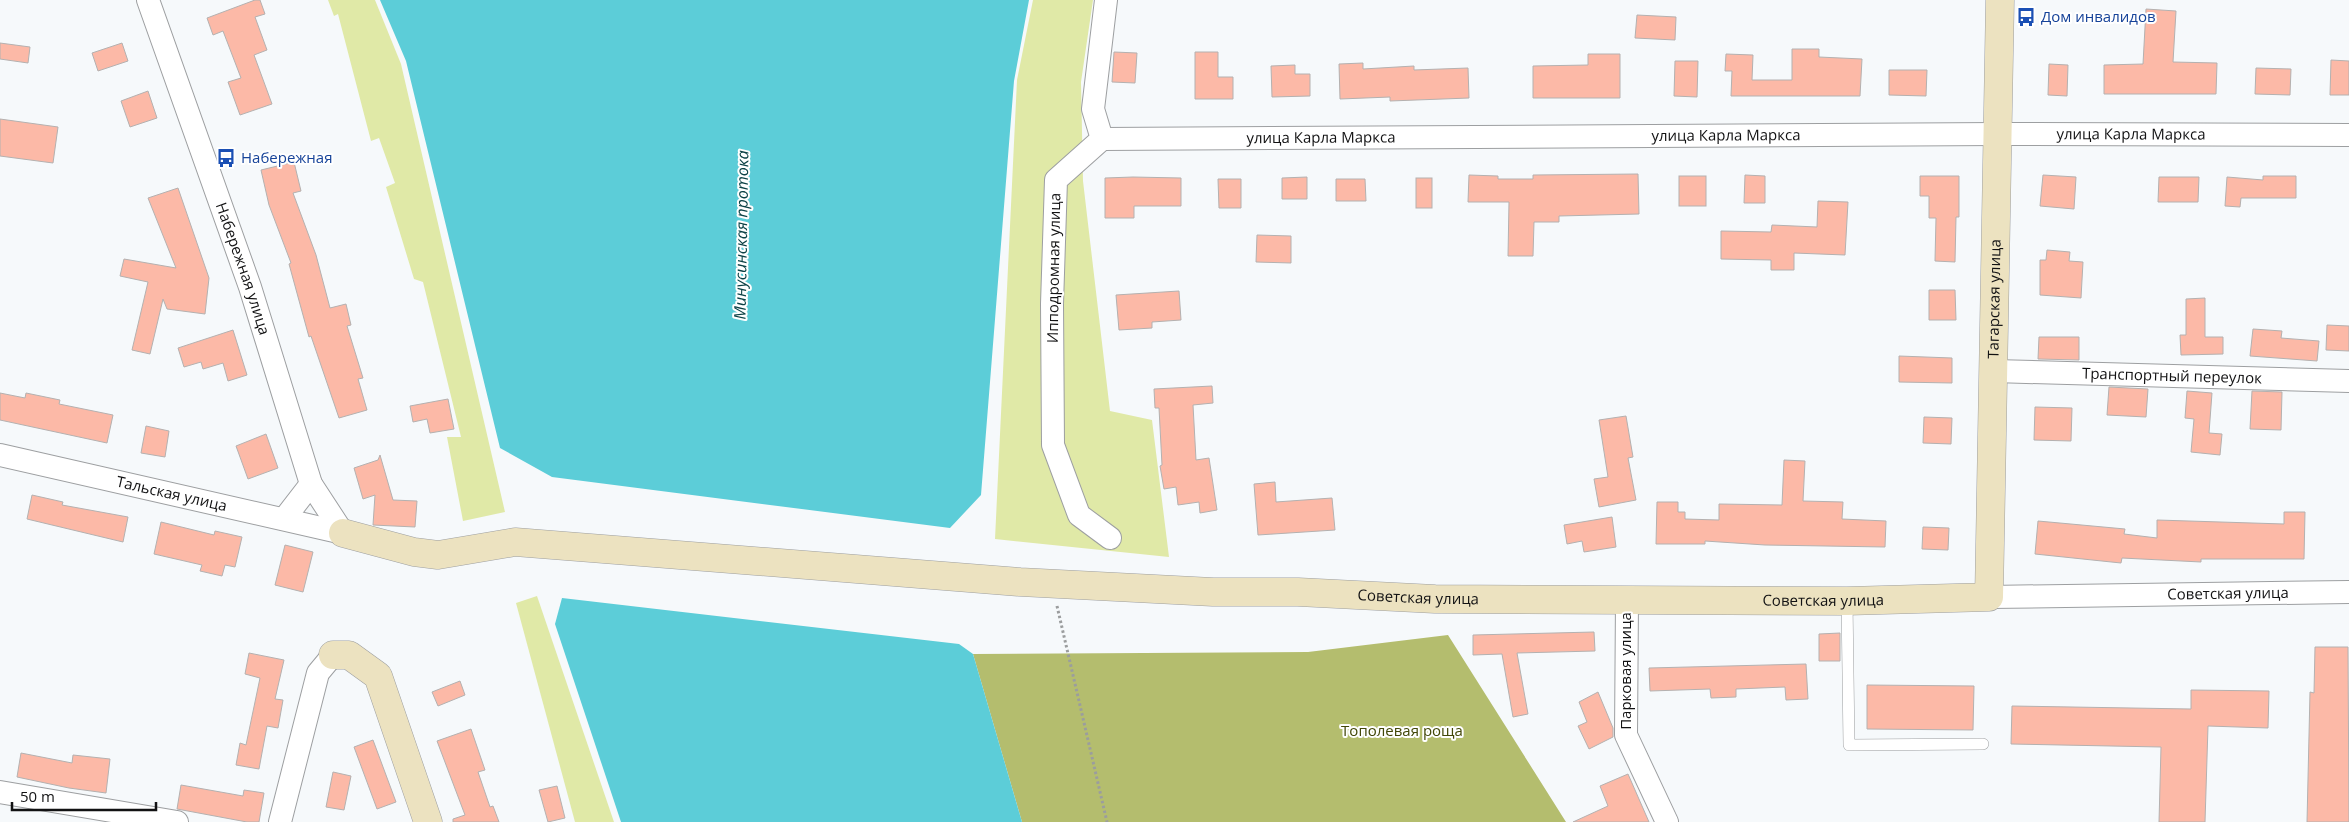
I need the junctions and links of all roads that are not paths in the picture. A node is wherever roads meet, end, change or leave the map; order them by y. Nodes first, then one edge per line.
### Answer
1 (148, 0) edge
2 (1106, 0) edge
3 (2000, 0) edge
4 (1998, 134) junction
5 (2349, 135) edge
6 (1102, 139) junction
7 (1994, 371) junction
8 (2349, 381) edge
9 (0, 455) edge
10 (311, 484) junction
11 (284, 519) junction
12 (343, 533) junction
13 (1110, 538) dead end
14 (2349, 592) edge
15 (1989, 598) junction
16 (1627, 600) junction
17 (1847, 601) junction
18 (333, 655) joint
19 (1983, 744) dead end
20 (0, 792) edge
21 (177, 822) edge
22 (280, 822) edge
23 (428, 822) edge
24 (1667, 822) edge

1 - 10 street, Набережная улица
2 - 6 street
3 - 4 street, Тагарская улица
4 - 5 street, улица Карла Маркса
4 - 6 street, улица Карла Маркса
4 - 7 street, Тагарская улица
6 - 13 street, Ипподромная улица
7 - 8 street, Транспортный переулок
7 - 15 street, Тагарская улица
9 - 11 street, Тальская улица
10 - 11 street
10 - 12 street, Набережная улица
11 - 12 street, Тальская улица
12 - 16 street, Советская улица
14 - 15 street, Советская улица
15 - 17 street, Советская улица
16 - 17 street, Советская улица
16 - 24 street, Парковая улица
17 - 19 lane
18 - 22 street
18 - 23 street
20 - 21 street

